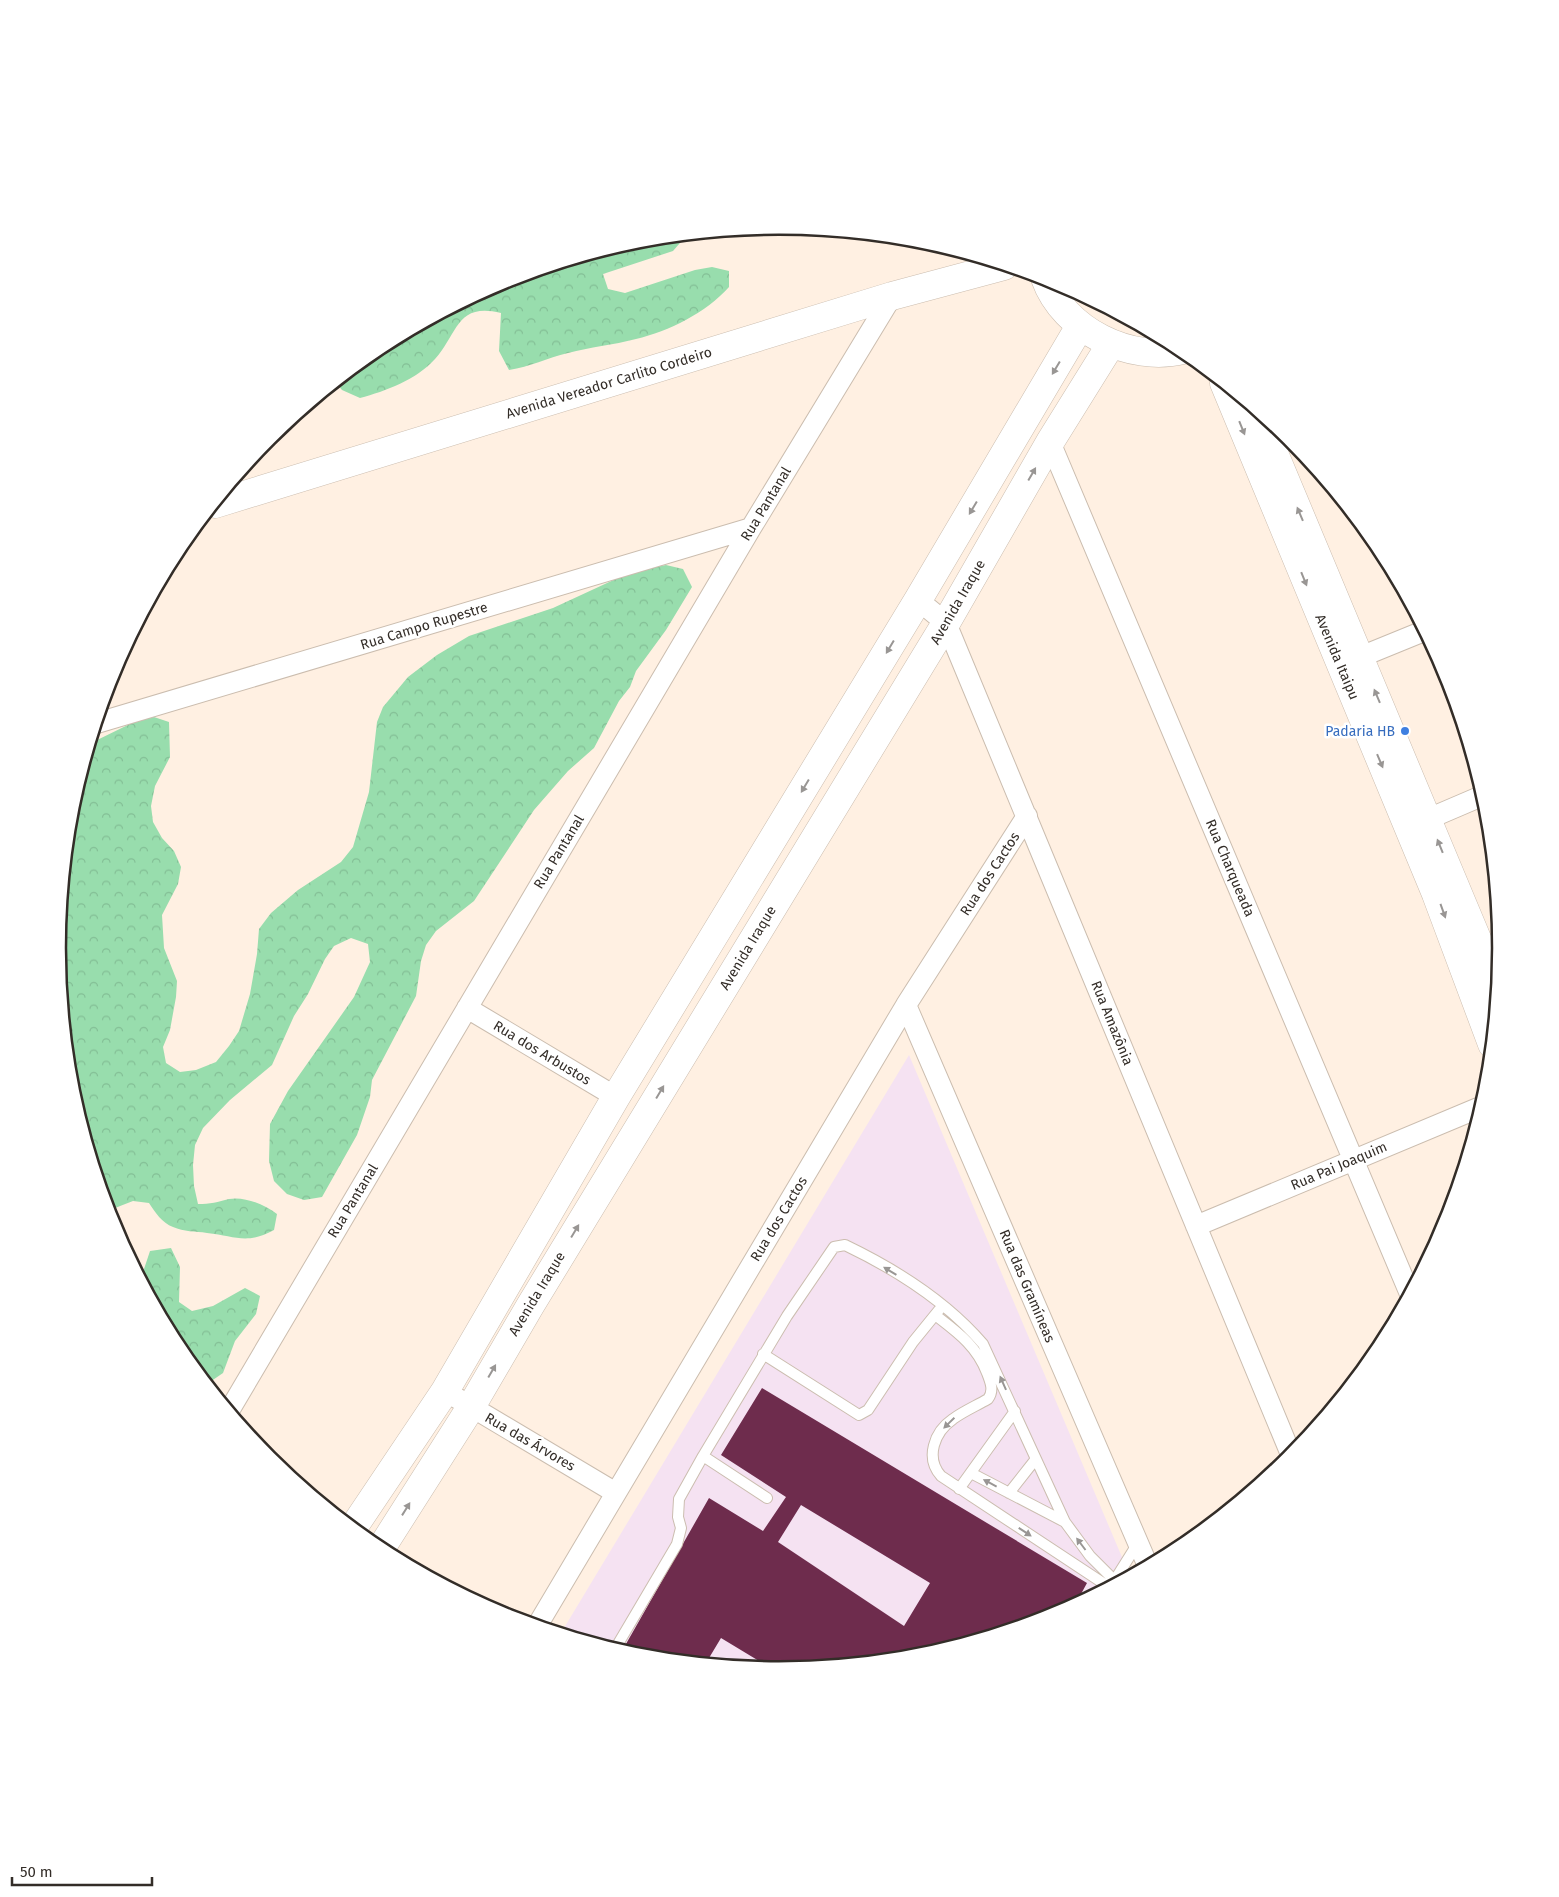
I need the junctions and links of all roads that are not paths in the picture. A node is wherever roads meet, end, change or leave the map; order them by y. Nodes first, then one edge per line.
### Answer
1 (994, 269) edge
2 (1052, 290) edge
3 (892, 296) junction
4 (1080, 326) junction
5 (1111, 344) junction
6 (1172, 353) edge
7 (1230, 396) edge
8 (1260, 422) edge
9 (1050, 442) junction
10 (224, 501) edge
11 (750, 528) junction
12 (918, 600) junction
13 (946, 623) junction
14 (1419, 633) edge
15 (1350, 661) junction
16 (103, 721) edge
17 (1476, 798) edge
18 (1027, 816) junction
19 (1418, 823) junction
20 (1492, 970) edge
21 (906, 1005) junction
22 (467, 1008) junction
23 (1488, 1033) edge
24 (616, 1097) junction
25 (1474, 1110) edge
26 (1354, 1160) junction
27 (1196, 1226) junction
28 (1407, 1287) edge
29 (942, 1306) junction
30 (935, 1314) junction
31 (763, 1354) junction
32 (445, 1391) junction
33 (232, 1405) edge
34 (471, 1408) junction
35 (1015, 1411) junction
36 (1288, 1448) edge
37 (703, 1456) junction
38 (1035, 1460) junction
39 (971, 1473) junction
40 (960, 1489) junction
41 (616, 1493) junction
42 (1009, 1493) junction
43 (767, 1498) dead end
44 (1064, 1522) junction
45 (357, 1523) edge
46 (385, 1543) edge
47 (1138, 1543) junction
48 (1146, 1560) edge
49 (1116, 1576) edge
50 (1108, 1581) edge
51 (1106, 1582) edge
52 (540, 1620) edge
53 (619, 1643) edge

1 - 3 street, Avenida Vereador Carlito Cordeiro
2 - 4 street
3 - 10 street, Avenida Vereador Carlito Cordeiro
3 - 11 street, Rua Pantanal
4 - 5 street
4 -> 12 street
5 - 6 street
5 - 9 street, Avenida Iraque
7 -> 15 street, Avenida Itaipu
15 -> 8 street, Avenida Itaipu
13 -> 9 street, Avenida Iraque
9 - 26 street, Rua Charqueada
11 - 16 street, Rua Campo Rupestre
11 - 22 street, Rua Pantanal
12 - 13 street, Rua Amazônia
12 -> 24 street
13 - 18 street, Rua Amazônia
34 -> 13 street, Avenida Iraque
14 - 15 street
15 - 19 street, Avenida Itaipu
17 - 19 street
18 - 21 street, Rua dos Cactos
18 - 27 street, Rua Amazônia
20 -> 19 street, Avenida Itaipu
19 -> 23 street, Avenida Itaipu
21 - 41 street, Rua dos Cactos
21 - 47 street, Rua das Gramíneas
22 - 24 street, Rua dos Arbustos
22 - 33 street, Rua Pantanal
24 - 32 street
25 - 26 street, Rua Pai Joaquim
26 - 27 street, Rua Pai Joaquim
26 - 28 street, Rua Charqueada
27 - 36 street, Rua Amazônia
29 - 30 lane
29 -> 31 lane
35 -> 29 lane
30 - 31 lane
30 -> 40 lane
31 - 37 lane
32 - 34 street, Rua das Árvores
32 - 45 street
34 - 41 street, Rua das Árvores
46 -> 34 street, Avenida Iraque
35 - 38 lane
35 - 39 lane
37 - 43 lane
37 - 53 lane
38 - 42 lane
38 - 44 lane
39 - 40 lane
42 -> 39 lane
40 -> 51 lane
41 - 52 street, Rua dos Cactos
42 - 44 lane
50 -> 44 lane
47 - 48 street, Rua das Gramíneas
47 - 49 lane

